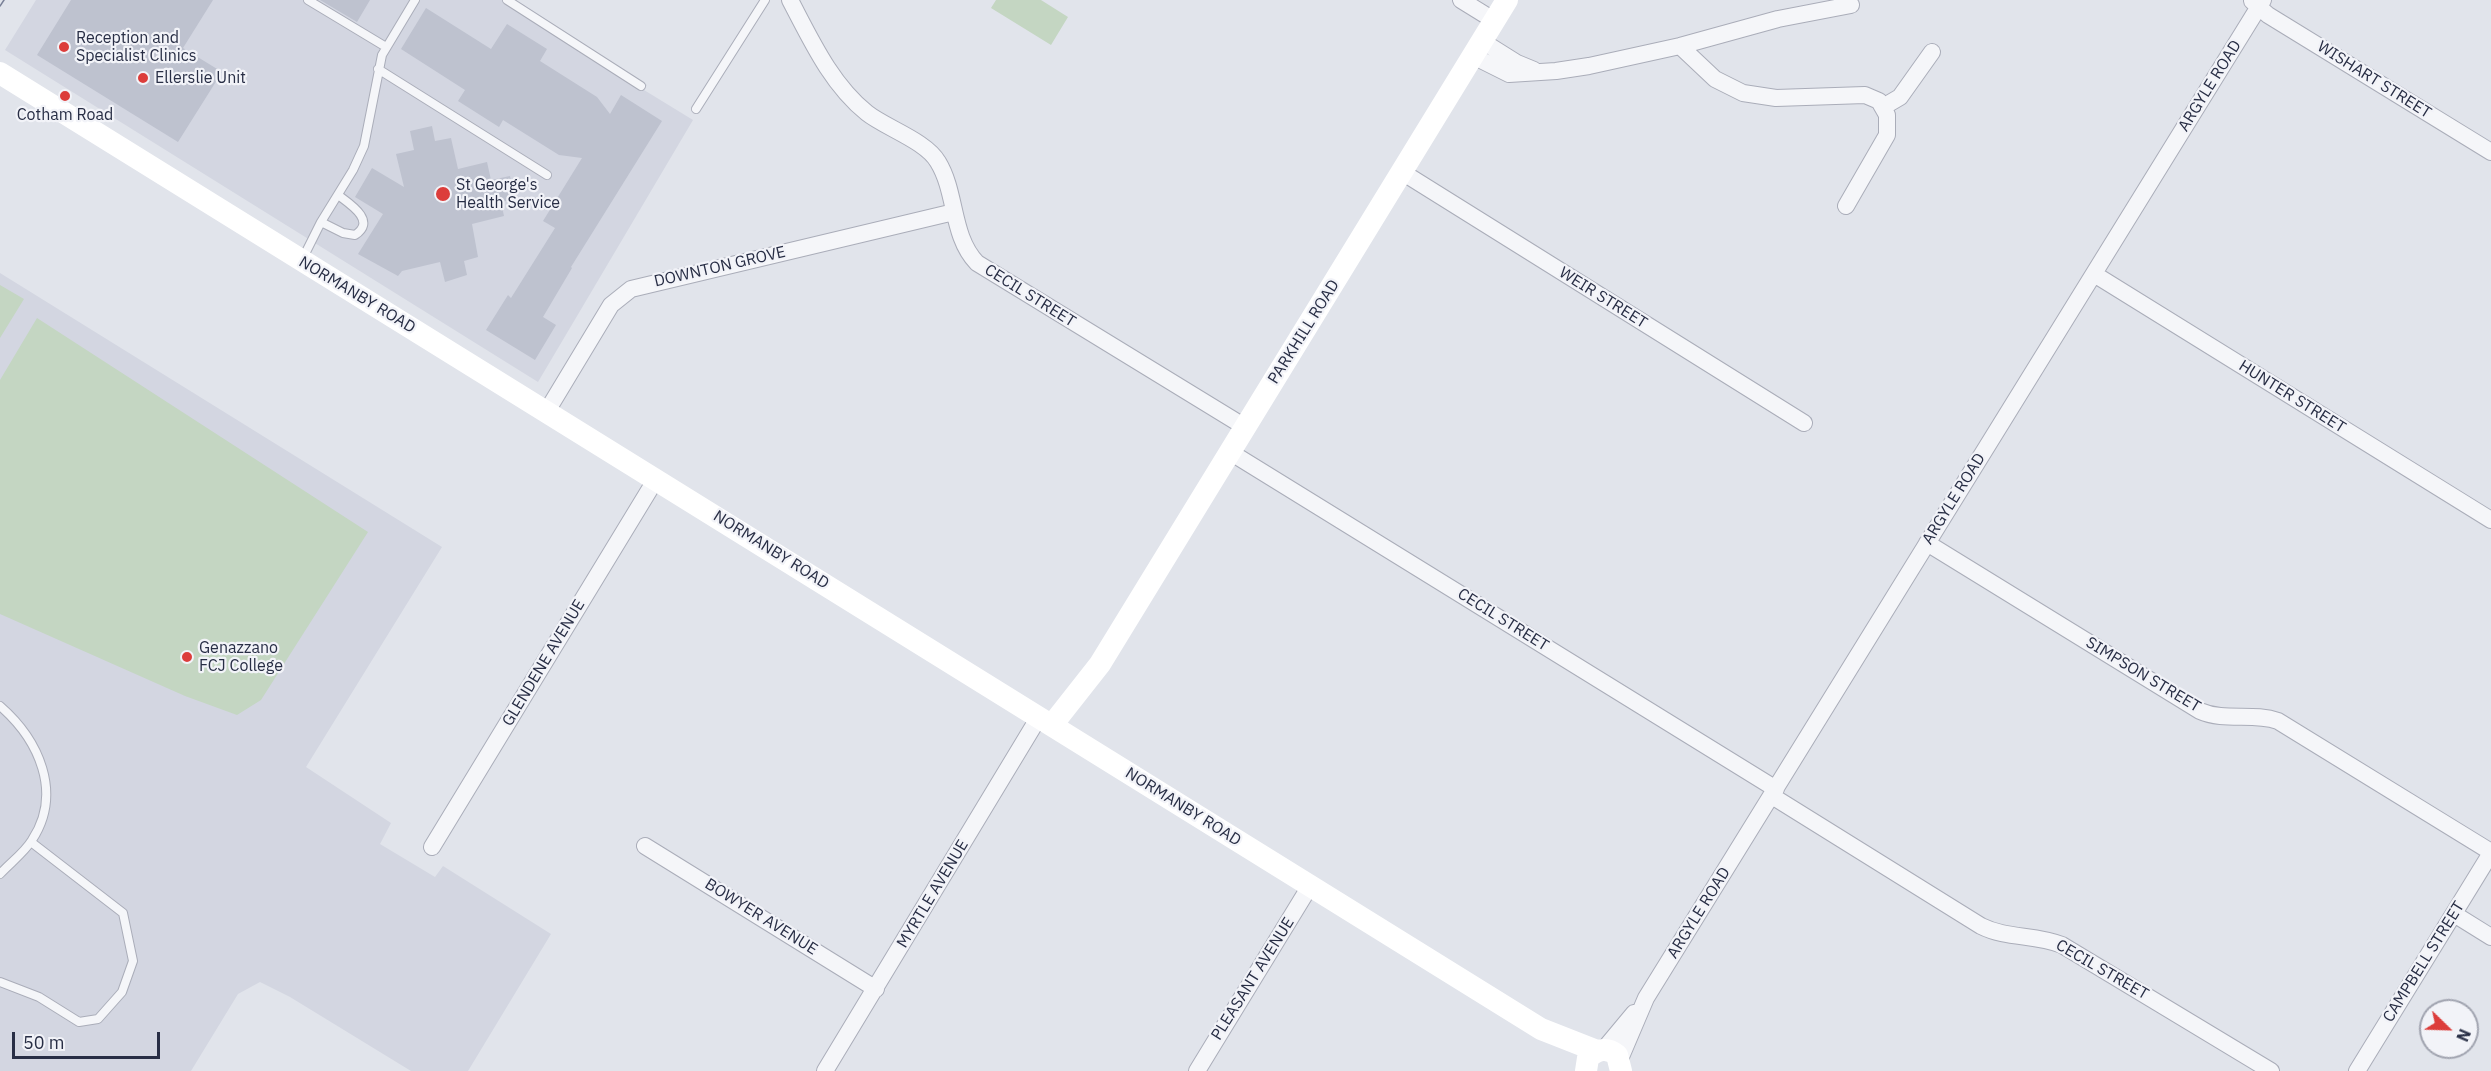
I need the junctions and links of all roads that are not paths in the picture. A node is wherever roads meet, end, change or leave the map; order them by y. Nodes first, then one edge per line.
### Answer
1 (308, 0) edge
2 (415, 0) edge
3 (507, 0) edge
4 (765, 0) edge
5 (790, 0) edge
6 (1461, 0) edge
7 (1507, 0) edge
8 (2258, 2) edge
9 (1851, 5) dead end
10 (1495, 21) junction
11 (1680, 46) junction
12 (386, 47) junction
13 (1478, 48) junction
14 (1932, 52) dead end
15 (378, 69) junction
16 (0, 73) edge
17 (641, 86) dead end
18 (1883, 107) junction
19 (696, 109) dead end
20 (2491, 152) edge
21 (1402, 172) junction
22 (548, 175) dead end
23 (338, 195) junction
24 (1846, 206) dead end
25 (954, 212) junction
26 (321, 222) junction
27 (302, 262) junction
28 (2094, 274) junction
29 (547, 411) junction
30 (1804, 423) dead end
31 (1245, 427) junction
32 (1230, 452) junction
33 (656, 479) junction
34 (2491, 520) edge
35 (1927, 543) junction
36 (0, 706) edge
37 (1053, 726) junction
38 (1774, 792) junction
39 (31, 842) junction
40 (645, 846) dead end
41 (432, 847) dead end
42 (2491, 852) edge
43 (0, 874) edge
44 (1310, 886) junction
45 (2454, 914) junction
46 (2491, 937) edge
47 (0, 982) edge
48 (876, 988) junction
49 (1608, 1063) edge
50 (825, 1071) edge
51 (1197, 1071) edge
52 (2271, 1071) edge
53 (2357, 1071) edge

1 - 12 lane
2 - 12 lane
3 - 17 lane
4 - 19 lane
5 - 25 street, CECIL STREET
6 - 10 street
7 - 10 street, PARKHILL ROAD
8 - 20 street, WISHART STREET
8 - 28 street, ARGYLE ROAD
9 - 11 street
10 - 13 street, PARKHILL ROAD
11 - 13 street
11 - 18 street
12 - 15 lane
13 - 21 street, PARKHILL ROAD
14 - 18 street
15 - 22 lane
15 - 23 lane
16 - 27 street, NORMANBY ROAD
18 - 24 street
21 - 30 street, WEIR STREET
21 - 31 street, PARKHILL ROAD
23 - 26 lane
23 - 26 lane
25 - 29 street, DOWNTON GROVE
25 - 31 street, CECIL STREET
26 - 27 lane
27 - 29 street, NORMANBY ROAD
28 - 34 street, HUNTER STREET
28 - 35 street, ARGYLE ROAD
29 - 33 street, NORMANBY ROAD
31 - 32 street, PARKHILL ROAD
32 - 37 street, PARKHILL ROAD
32 - 38 street, CECIL STREET
33 - 37 street, NORMANBY ROAD
33 - 41 street, GLENDENE AVENUE
35 - 38 street, ARGYLE ROAD
35 - 42 street, SIMPSON STREET
36 - 39 lane
37 - 44 street, NORMANBY ROAD
37 - 48 street, MYRTLE AVENUE
38 - 49 street, ARGYLE ROAD
38 - 52 street, CECIL STREET
39 - 43 lane
39 - 47 lane
40 - 48 street, BOWYER AVENUE
42 - 45 street, CAMPBELL STREET
44 - 49 street, NORMANBY ROAD
44 - 51 street, PLEASANT AVENUE
45 - 46 street
45 - 53 street, CAMPBELL STREET
48 - 50 street, MYRTLE AVENUE

